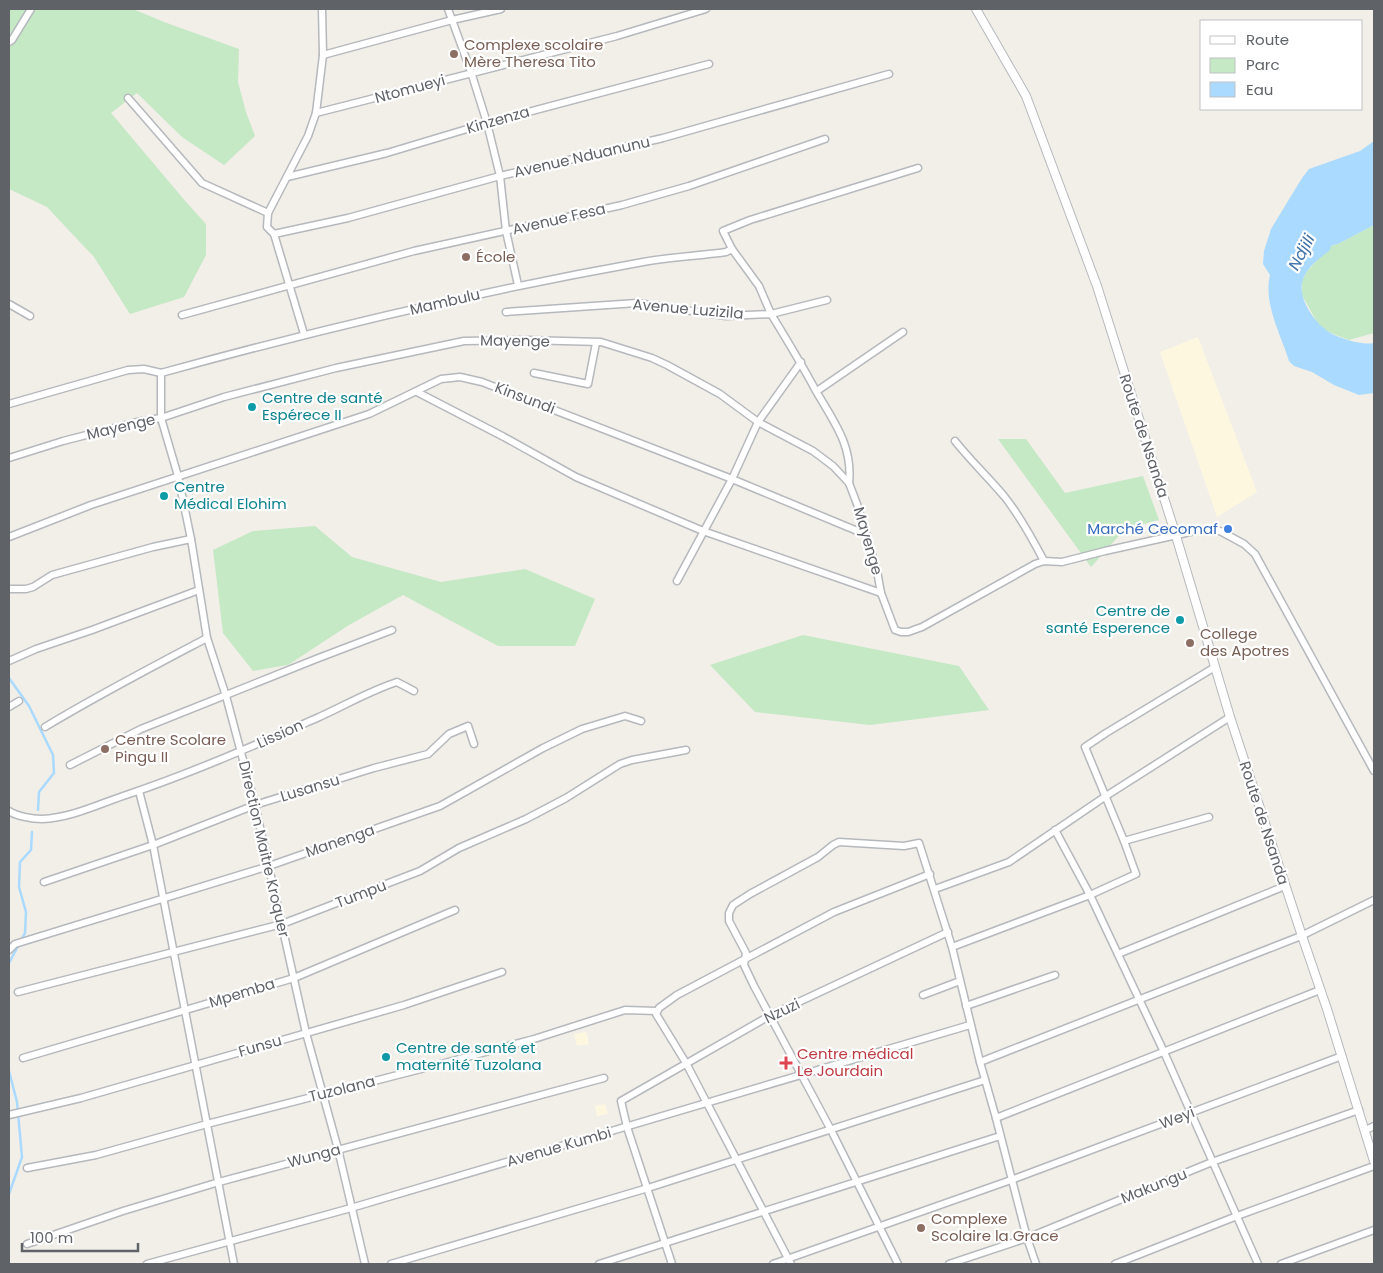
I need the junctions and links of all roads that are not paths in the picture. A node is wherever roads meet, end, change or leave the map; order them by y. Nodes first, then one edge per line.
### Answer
1 (31, 9) edge
2 (322, 9) edge
3 (448, 9) edge
4 (501, 9) edge
5 (706, 9) edge
6 (976, 9) edge
7 (452, 20) junction
8 (9, 42) edge
9 (323, 55) junction
10 (709, 64) dead end
11 (471, 72) junction
12 (889, 74) dead end
13 (128, 98) dead end
14 (316, 112) junction
15 (487, 123) junction
16 (825, 139) dead end
17 (918, 168) dead end
18 (500, 176) junction
19 (287, 177) junction
20 (268, 213) junction
21 (506, 231) junction
22 (274, 234) junction
23 (732, 248) junction
24 (518, 286) junction
25 (288, 287) junction
26 (827, 300) dead end
27 (9, 304) edge
28 (506, 312) dead end
29 (772, 314) junction
30 (182, 315) dead end
31 (30, 316) dead end
32 (903, 332) dead end
33 (304, 334) junction
34 (596, 343) junction
35 (801, 362) junction
36 (161, 373) junction
37 (534, 373) dead end
38 (817, 391) junction
39 (417, 392) junction
40 (9, 404) edge
41 (161, 418) junction
42 (758, 422) junction
43 (955, 441) dead end
44 (9, 458) edge
45 (178, 476) junction
46 (732, 479) junction
47 (849, 483) junction
48 (703, 531) junction
49 (867, 535) junction
50 (9, 536) edge
51 (1176, 536) junction
52 (191, 539) junction
53 (1044, 561) junction
54 (677, 581) dead end
55 (9, 589) edge
56 (199, 590) junction
57 (881, 594) junction
58 (392, 630) dead end
59 (207, 638) junction
60 (9, 661) edge
61 (1215, 667) junction
62 (414, 692) dead end
63 (226, 696) junction
64 (19, 701) dead end
65 (9, 707) edge
66 (1230, 717) junction
67 (641, 721) dead end
68 (45, 727) dead end
69 (474, 744) dead end
70 (686, 750) dead end
71 (240, 752) junction
72 (70, 765) dead end
73 (1374, 770) edge
74 (139, 791) junction
75 (1106, 796) junction
76 (255, 805) junction
77 (9, 812) edge
78 (1209, 817) dead end
79 (1055, 830) junction
80 (1124, 841) junction
81 (153, 845) junction
82 (268, 866) junction
83 (930, 874) junction
84 (44, 882) dead end
85 (1285, 886) junction
86 (935, 889) junction
87 (1090, 895) junction
88 (163, 898) junction
89 (1374, 900) edge
90 (455, 910) dead end
91 (282, 924) junction
92 (948, 932) junction
93 (1302, 936) junction
94 (952, 947) junction
95 (9, 950) edge
96 (174, 952) junction
97 (1118, 954) junction
98 (744, 959) junction
99 (502, 972) dead end
100 (1055, 975) dead end
101 (294, 978) junction
102 (960, 981) junction
103 (1320, 990) junction
104 (18, 992) dead end
105 (923, 995) dead end
106 (1138, 998) junction
107 (966, 1006) junction
108 (185, 1010) junction
109 (657, 1011) junction
110 (771, 1015) junction
111 (970, 1025) junction
112 (306, 1034) junction
113 (1164, 1052) junction
114 (1342, 1056) junction
115 (23, 1058) dead end
116 (980, 1062) junction
117 (686, 1063) junction
118 (195, 1065) junction
119 (802, 1074) junction
120 (604, 1078) dead end
121 (985, 1080) junction
122 (324, 1094) junction
123 (707, 1103) junction
124 (1359, 1110) junction
125 (1190, 1113) junction
126 (12, 1114) edge
127 (996, 1118) junction
128 (207, 1124) junction
129 (1374, 1126) edge
130 (627, 1127) junction
131 (831, 1130) junction
132 (1366, 1130) junction
133 (1000, 1136) junction
134 (338, 1149) junction
135 (736, 1160) junction
136 (1374, 1161) edge
137 (1212, 1162) junction
138 (1374, 1166) edge
139 (27, 1168) dead end
140 (1011, 1180) junction
141 (858, 1181) junction
142 (219, 1182) junction
143 (648, 1188) junction
144 (351, 1208) junction
145 (764, 1211) junction
146 (1238, 1216) junction
147 (879, 1226) junction
148 (1374, 1230) edge
149 (1027, 1238) junction
150 (229, 1240) junction
151 (664, 1243) junction
152 (27, 1244) dead end
153 (790, 1261) edge
154 (147, 1264) edge
155 (234, 1264) edge
156 (365, 1264) edge
157 (391, 1264) edge
158 (599, 1264) edge
159 (672, 1264) edge
160 (773, 1264) edge
161 (898, 1264) edge
162 (949, 1264) edge
163 (1036, 1264) edge
164 (1115, 1264) edge
165 (1258, 1264) edge
166 (1281, 1264) edge

1 - 8 street
2 - 9 street
3 - 7 street
4 - 7 street
5 - 11 street, Ntomueyi
6 - 51 street, Route de Nsanda
7 - 9 street
7 - 11 street
9 - 14 street
10 - 15 street, Kinzenza
11 - 14 street, Ntomueyi
11 - 15 street
12 - 18 street, Avenue Nduanunu
13 - 20 street
14 - 19 street
15 - 18 street
15 - 19 street, Kinzenza
16 - 21 street, Avenue Fesa
17 - 23 street
18 - 21 street
18 - 22 street, Avenue Nduanunu
19 - 20 street
20 - 22 street
21 - 24 street
21 - 25 street, Avenue Fesa
22 - 25 street
23 - 24 street, Mambulu
23 - 29 street
24 - 33 street, Mambulu
25 - 30 street, Avenue Fesa
25 - 33 street
26 - 29 street
27 - 31 street
28 - 29 street, Avenue Luzizila
29 - 35 street
32 - 38 street
33 - 36 street, Mambulu
34 - 37 street
34 - 41 street, Mayenge
34 - 42 street, Mayenge
35 - 38 street
35 - 42 street
36 - 40 street
36 - 41 street, Direction Maitre Kroquer
38 - 47 street
39 - 45 street, Kinsundi
39 - 46 street, Kinsundi
39 - 48 street
41 - 44 street, Mayenge
41 - 45 street, Direction Maitre Kroquer
42 - 46 street
42 - 47 street, Mayenge
43 - 53 street
45 - 50 street, Kinsundi
45 - 52 street, Direction Maitre Kroquer
46 - 48 street
46 - 49 street, Kinsundi
47 - 49 street, Mayenge
48 - 54 street
48 - 57 street
49 - 57 street, Mayenge
51 - 53 street
51 - 61 street, Route de Nsanda
51 - 73 street
52 - 55 street
52 - 56 street, Direction Maitre Kroquer
53 - 57 street, Mayenge
56 - 59 street, Direction Maitre Kroquer
56 - 60 street
58 - 63 street
59 - 63 street, Direction Maitre Kroquer
59 - 68 street
61 - 66 street, Route de Nsanda
61 - 75 street
62 - 71 street, Lission
63 - 71 street, Direction Maitre Kroquer
63 - 72 street
64 - 65 street
66 - 75 street
66 - 85 street, Route de Nsanda
67 - 82 street, Manenga
69 - 76 street, Lusansu
70 - 91 street, Tumpu
71 - 74 street, Lission
71 - 76 street, Direction Maitre Kroquer
74 - 77 street, Lission
74 - 81 street
75 - 79 street
75 - 80 street
76 - 81 street, Lusansu
76 - 82 street, Direction Maitre Kroquer
78 - 80 street
79 - 86 street
79 - 87 street
80 - 87 street
81 - 84 street, Lusansu
81 - 88 street
82 - 88 street, Manenga
82 - 91 street, Direction Maitre Kroquer
83 - 86 street
83 - 98 street
83 - 98 street
85 - 93 street, Route de Nsanda
85 - 97 street
86 - 92 street
87 - 94 street
87 - 97 street
88 - 95 street, Manenga
88 - 96 street
89 - 93 street
90 - 101 street, Mpemba
91 - 96 street, Tumpu
91 - 101 street, Direction Maitre Kroquer
92 - 94 street
92 - 110 street, Nzuzi
93 - 103 street, Route de Nsanda
93 - 106 street
94 - 102 street
96 - 104 street, Tumpu
96 - 108 street
97 - 106 street
98 - 109 street
98 - 110 street
99 - 112 street, Funsu
100 - 107 street
101 - 108 street, Mpemba
101 - 112 street, Direction Maitre Kroquer
102 - 105 street
102 - 107 street
103 - 113 street
103 - 114 street, Route de Nsanda
106 - 113 street
106 - 116 street
107 - 111 street
108 - 115 street, Mpemba
108 - 118 street
109 - 117 street
109 - 122 street, Tuzolana
110 - 117 street, Nzuzi
110 - 119 street
111 - 116 street
111 - 119 street, Avenue Kumbi
112 - 118 street, Funsu
112 - 122 street, Direction Maitre Kroquer
113 - 125 street
113 - 127 street
114 - 124 street, Route de Nsanda
114 - 125 street, Weyi
116 - 121 street
117 - 123 street
117 - 130 street, Nzuzi
118 - 126 street, Funsu
118 - 128 street
119 - 123 street, Avenue Kumbi
119 - 131 street
120 - 134 street, Wunga
121 - 127 street
121 - 131 street
122 - 128 street, Tuzolana
122 - 134 street, Direction Maitre Kroquer
123 - 130 street, Avenue Kumbi
123 - 135 street
124 - 132 street, Route de Nsanda
124 - 137 street, Makungu
125 - 137 street
125 - 140 street, Weyi
127 - 133 street
128 - 139 street, Tuzolana
128 - 142 street
129 - 132 street
130 - 143 street
130 - 144 street, Avenue Kumbi
131 - 135 street
131 - 141 street
132 - 136 street, Route de Nsanda
133 - 140 street
133 - 141 street
134 - 142 street, Wunga
134 - 144 street, Direction Maitre Kroquer
135 - 143 street
135 - 145 street
137 - 146 street
137 - 149 street, Makungu
138 - 146 street
140 - 147 street, Weyi
140 - 149 street
141 - 145 street
141 - 147 street
142 - 150 street
142 - 152 street, Wunga
143 - 151 street
143 - 157 street
144 - 150 street, Avenue Kumbi
144 - 156 street, Direction Maitre Kroquer
145 - 151 street
145 - 153 street
146 - 164 street
146 - 165 street
147 - 153 street, Weyi
147 - 161 street
148 - 166 street
149 - 162 street, Makungu
149 - 163 street
150 - 154 street, Avenue Kumbi
150 - 155 street
151 - 158 street
151 - 159 street
153 - 160 street, Weyi

